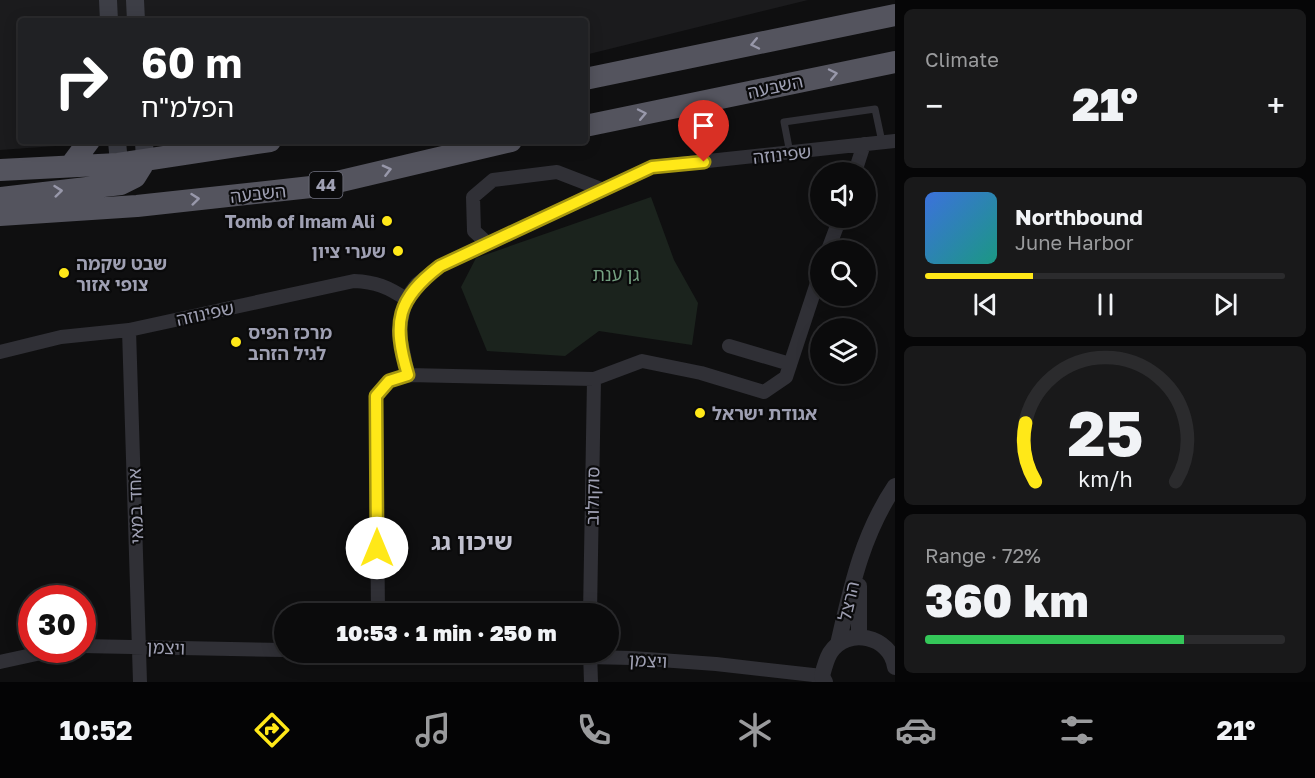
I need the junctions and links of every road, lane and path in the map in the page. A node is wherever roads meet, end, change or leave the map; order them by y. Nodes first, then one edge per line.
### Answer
1 (108, 0) edge
2 (135, 0) edge
3 (895, 15) edge
4 (109, 18) edge
5 (136, 18) edge
6 (895, 62) edge
7 (588, 78) edge
8 (588, 125) edge
9 (889, 142) edge
10 (87, 144) edge
11 (117, 144) edge
12 (214, 144) edge
13 (254, 144) edge
14 (498, 144) edge
15 (864, 144) junction
16 (232, 148) junction
17 (145, 151) edge
18 (790, 153) junction
19 (858, 162) edge
20 (71, 165) junction
21 (0, 170) edge
22 (120, 174) junction
23 (601, 189) junction
24 (0, 198) edge
25 (136, 206) junction
26 (0, 214) edge
27 (487, 243) junction
28 (406, 299) junction
29 (810, 304) edge
30 (129, 330) junction
31 (729, 346) dead end
32 (0, 352) edge
33 (790, 364) junction
34 (408, 375) junction
35 (594, 379) junction
36 (895, 486) edge
37 (858, 558) junction
38 (378, 603) edge
39 (590, 603) edge
40 (859, 637) junction
41 (838, 644) junction
42 (96, 646) edge
43 (139, 646) junction
44 (274, 650) edge
45 (619, 657) edge
46 (18, 658) edge
47 (0, 662) edge
48 (590, 663) edge
49 (895, 667) edge
50 (895, 678) edge
51 (824, 679) edge
52 (140, 682) edge
53 (591, 682) edge
54 (894, 682) edge

1 - 4 main road
2 - 5 main road
3 -> 7 highway
8 -> 6 highway, השבעה
9 - 15 street, שפינוזה
9 - 18 lane
10 - 20 highway
11 - 22 main road
12 - 16 highway
13 - 16 highway
25 -> 14 highway, השבעה / 44
15 - 18 street, שפינוזה
15 - 19 street
16 - 17 highway
17 - 22 highway
18 - 23 street, שפינוזה
20 - 21 highway
20 - 22 highway
24 -> 22 highway
22 - 25 main road
23 - 27 street, שפינוזה
23 - 27 street
25 - 26 highway, השבעה / 44
27 - 28 street, שפינוזה
28 - 30 street, שפינוזה
28 - 34 street, שפינוזה
29 - 33 street
30 - 32 street, שפינוזה
30 - 43 street, אחד במאי
31 - 33 street
33 - 35 street
34 - 35 street
34 - 38 street
35 - 39 street, סוקולוב
36 - 37 street, הרצל
37 - 40 street, הרצל
37 - 41 street, הרצל
40 - 41 street
40 - 49 street
41 - 51 street, הרצל
42 - 43 street, ויצמן
43 - 44 street, ויצמן
43 - 52 street, אחד במאי
45 - 51 street, ויצמן
46 - 47 street
48 - 53 street
50 - 54 street

